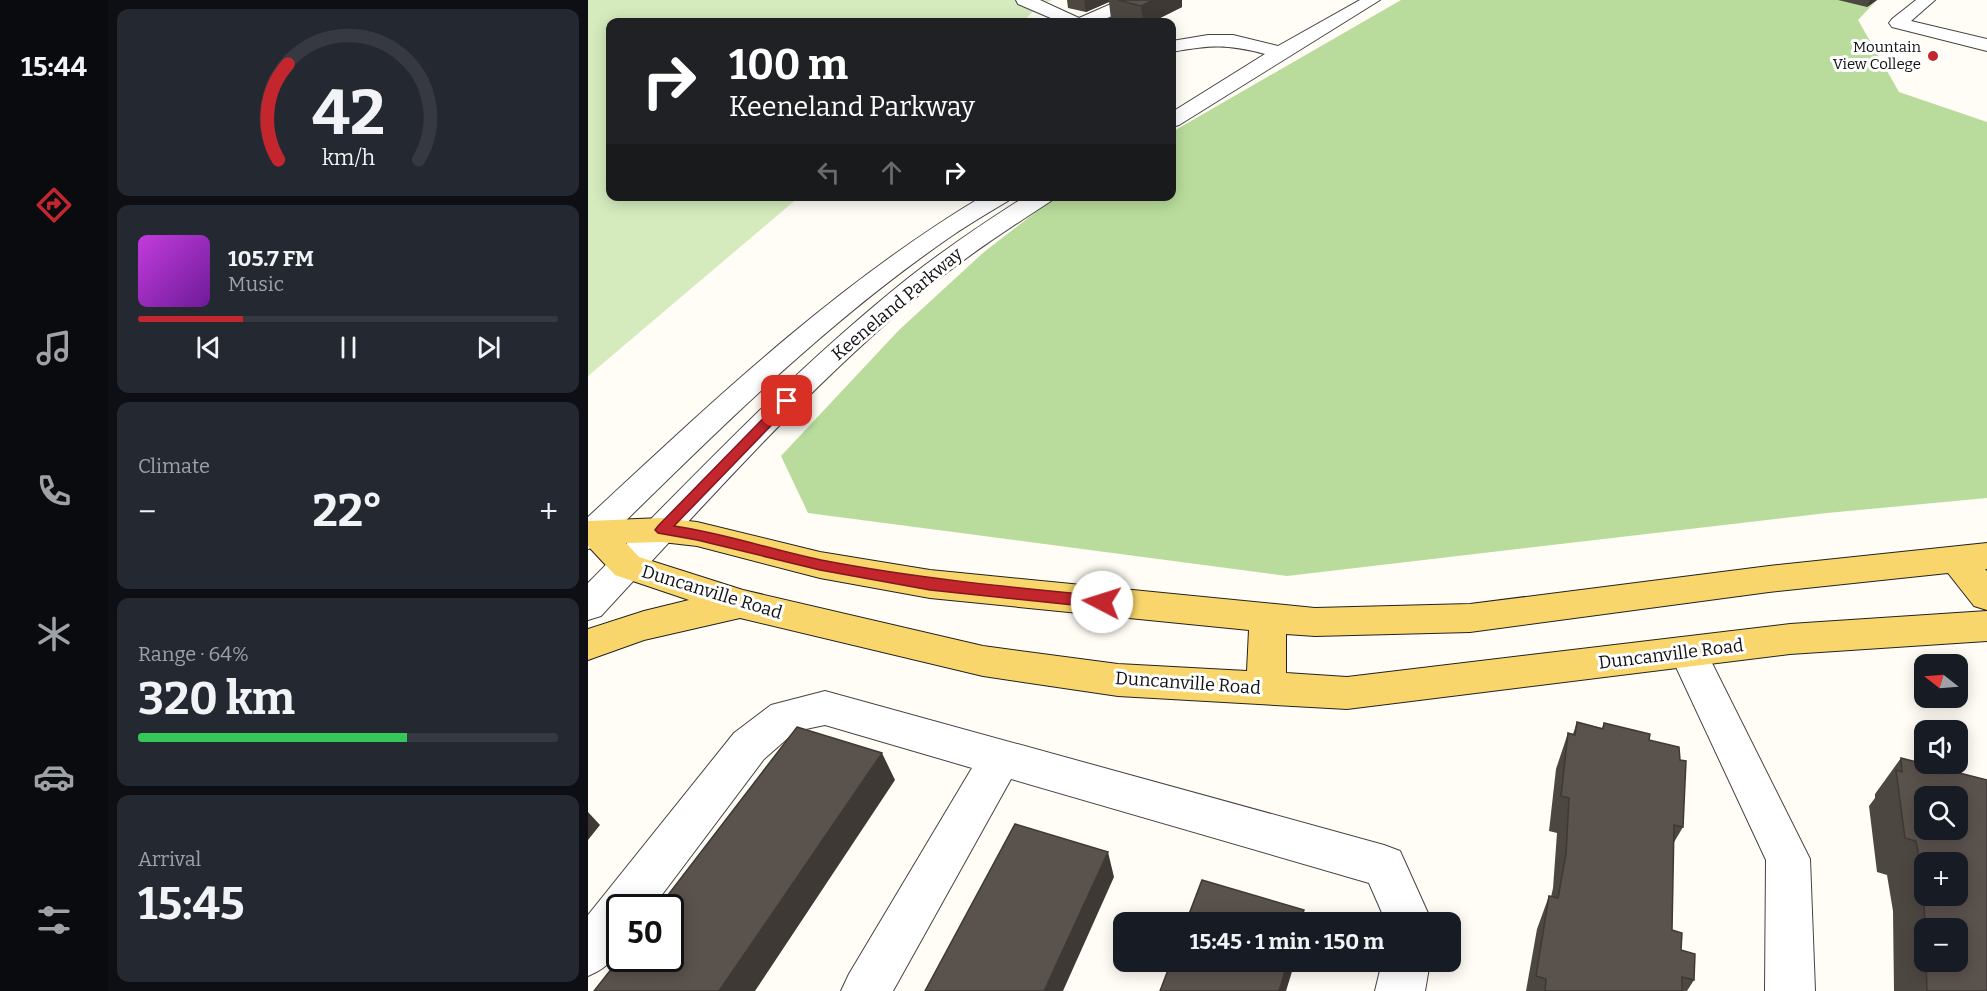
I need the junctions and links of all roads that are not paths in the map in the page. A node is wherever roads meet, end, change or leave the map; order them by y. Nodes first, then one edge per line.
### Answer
1 (1023, 0) edge
2 (1134, 0) edge
3 (1343, 0) edge
4 (1372, 0) edge
5 (1927, 0) edge
6 (1064, 18) edge
7 (1093, 18) edge
8 (1987, 24) edge
9 (1987, 38) edge
10 (1176, 45) edge
11 (1987, 45) edge
12 (1261, 47) junction
13 (1281, 52) junction
14 (1190, 88) dead end
15 (1176, 118) edge
16 (992, 201) edge
17 (1035, 201) edge
18 (732, 400) junction
19 (780, 409) junction
20 (663, 530) junction
21 (591, 534) edge
22 (1972, 558) edge
23 (627, 566) junction
24 (1987, 596) edge
25 (742, 604) junction
26 (588, 606) edge
27 (1268, 618) junction
28 (1987, 626) edge
29 (588, 645) edge
30 (1688, 652) junction
31 (1266, 688) junction
32 (1001, 757) junction
33 (634, 894) edge
34 (1405, 912) edge
35 (606, 930) edge
36 (588, 952) edge
37 (1404, 972) edge
38 (866, 991) edge
39 (1400, 991) edge
40 (1790, 991) edge

1 - 6 street
2 - 7 street
3 - 12 street
4 - 13 street
5 - 11 street
8 - 9 street
10 - 12 street
12 - 13 street
12 - 14 street
13 - 15 street
16 - 18 street, Keeneland Parkway
17 - 19 street, Keeneland Parkway
18 - 19 street
18 - 21 street, Keeneland Parkway
19 - 20 street, Keeneland Parkway
20 - 21 main road
20 - 23 street, Keeneland Parkway
20 - 27 main road
21 - 23 main road, Duncanville Road
22 - 24 main road
22 - 27 main road
23 - 25 main road, Duncanville Road
23 - 26 street, Keeneland Parkway
25 - 29 main road
25 - 31 main road, Duncanville Road
27 - 31 main road
28 - 30 main road, Duncanville Road
30 - 31 main road, Duncanville Road
30 - 40 street
32 - 33 street
32 - 34 street
32 - 38 street
35 - 36 street
37 - 39 street

